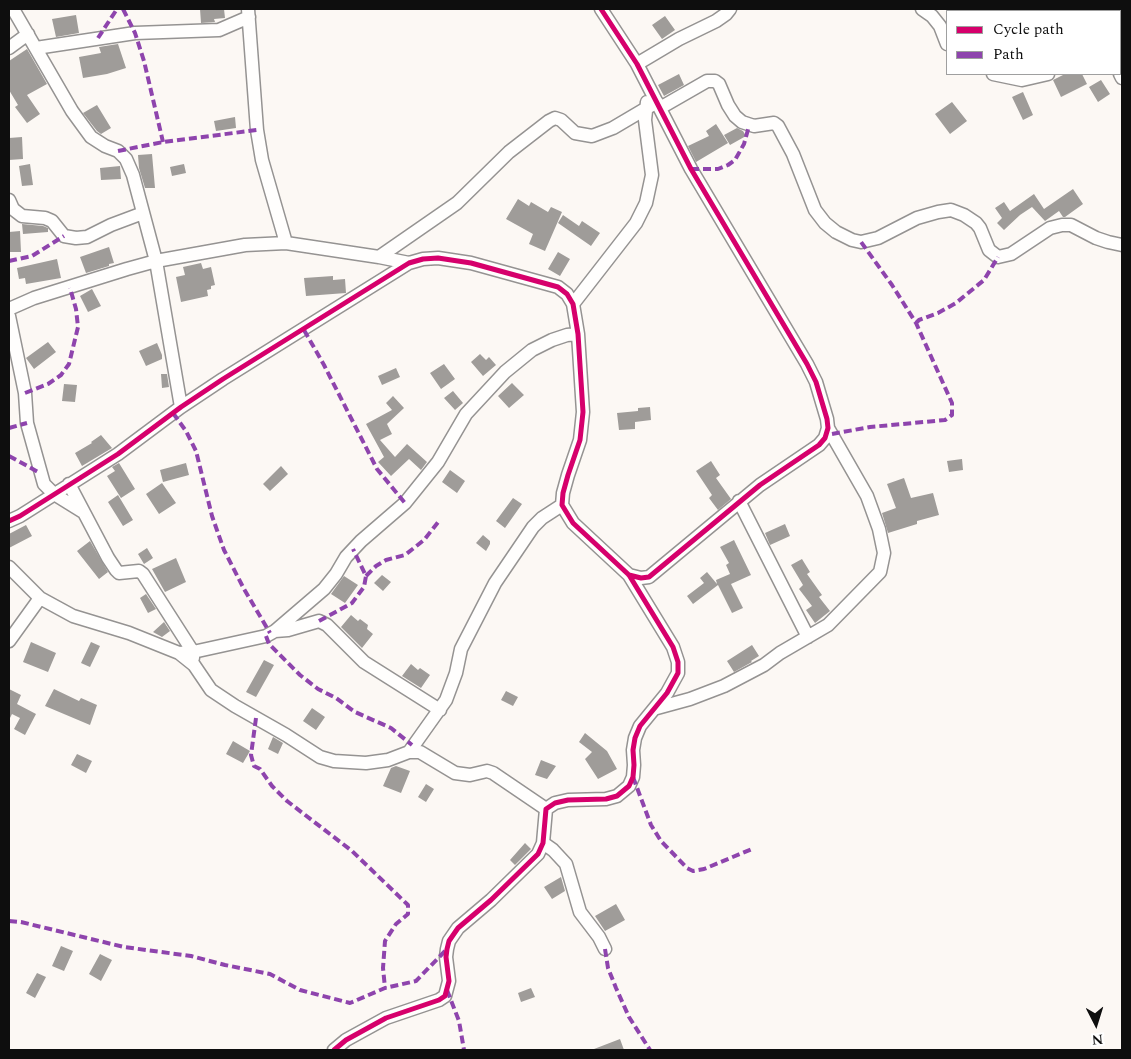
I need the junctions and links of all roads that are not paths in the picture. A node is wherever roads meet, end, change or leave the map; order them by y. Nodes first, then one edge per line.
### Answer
1 (13, 9) edge
2 (601, 9) edge
3 (730, 9) edge
4 (922, 9) edge
5 (249, 13) edge
6 (28, 34) junction
7 (946, 41) edge
8 (9, 48) edge
9 (36, 48) junction
10 (636, 64) junction
11 (998, 75) edge
12 (1044, 75) edge
13 (654, 106) junction
14 (9, 200) edge
15 (143, 213) junction
16 (286, 243) junction
17 (1122, 245) edge
18 (379, 257) junction
19 (156, 261) junction
20 (409, 263) junction
21 (574, 304) junction
22 (9, 309) edge
23 (9, 316) edge
24 (578, 334) junction
25 (181, 407) junction
26 (828, 428) junction
27 (69, 484) junction
28 (54, 494) junction
29 (739, 501) junction
30 (562, 505) junction
31 (85, 513) junction
32 (9, 521) edge
33 (9, 567) edge
34 (628, 576) junction
35 (649, 577) junction
36 (40, 598) junction
37 (644, 602) junction
38 (275, 631) junction
39 (808, 637) junction
40 (9, 641) edge
41 (193, 659) junction
42 (657, 708) junction
43 (440, 710) junction
44 (414, 752) junction
45 (546, 809) junction
46 (543, 843) junction
47 (605, 949) dead end
48 (334, 1050) edge

1 - 6 street
2 - 10 street
3 - 10 street
4 - 7 street
5 - 9 street
5 - 16 street
6 - 8 street
6 - 9 street
9 - 15 street
10 - 13 street
11 - 12 street
13 - 17 street
13 - 18 street
13 - 21 street
13 - 26 street
14 - 15 street
15 - 19 street
16 - 18 street
16 - 19 street
18 - 20 street
19 - 22 street
19 - 25 street
20 - 21 street
20 - 25 street
21 - 24 street
23 - 28 street
24 - 30 street
24 - 38 street
25 - 27 street
26 - 29 street
26 - 39 street
27 - 28 street
27 - 31 street
28 - 31 street
28 - 32 street
29 - 35 street
29 - 39 street
30 - 34 street
30 - 43 street
31 - 41 street
33 - 36 street
34 - 35 street
34 - 37 street
35 - 37 street
36 - 40 street
36 - 41 street
37 - 42 street
38 - 41 street
38 - 43 street
39 - 42 street
41 - 44 street
42 - 45 street
43 - 44 street
44 - 45 street
45 - 46 street
46 - 47 street
46 - 48 street

